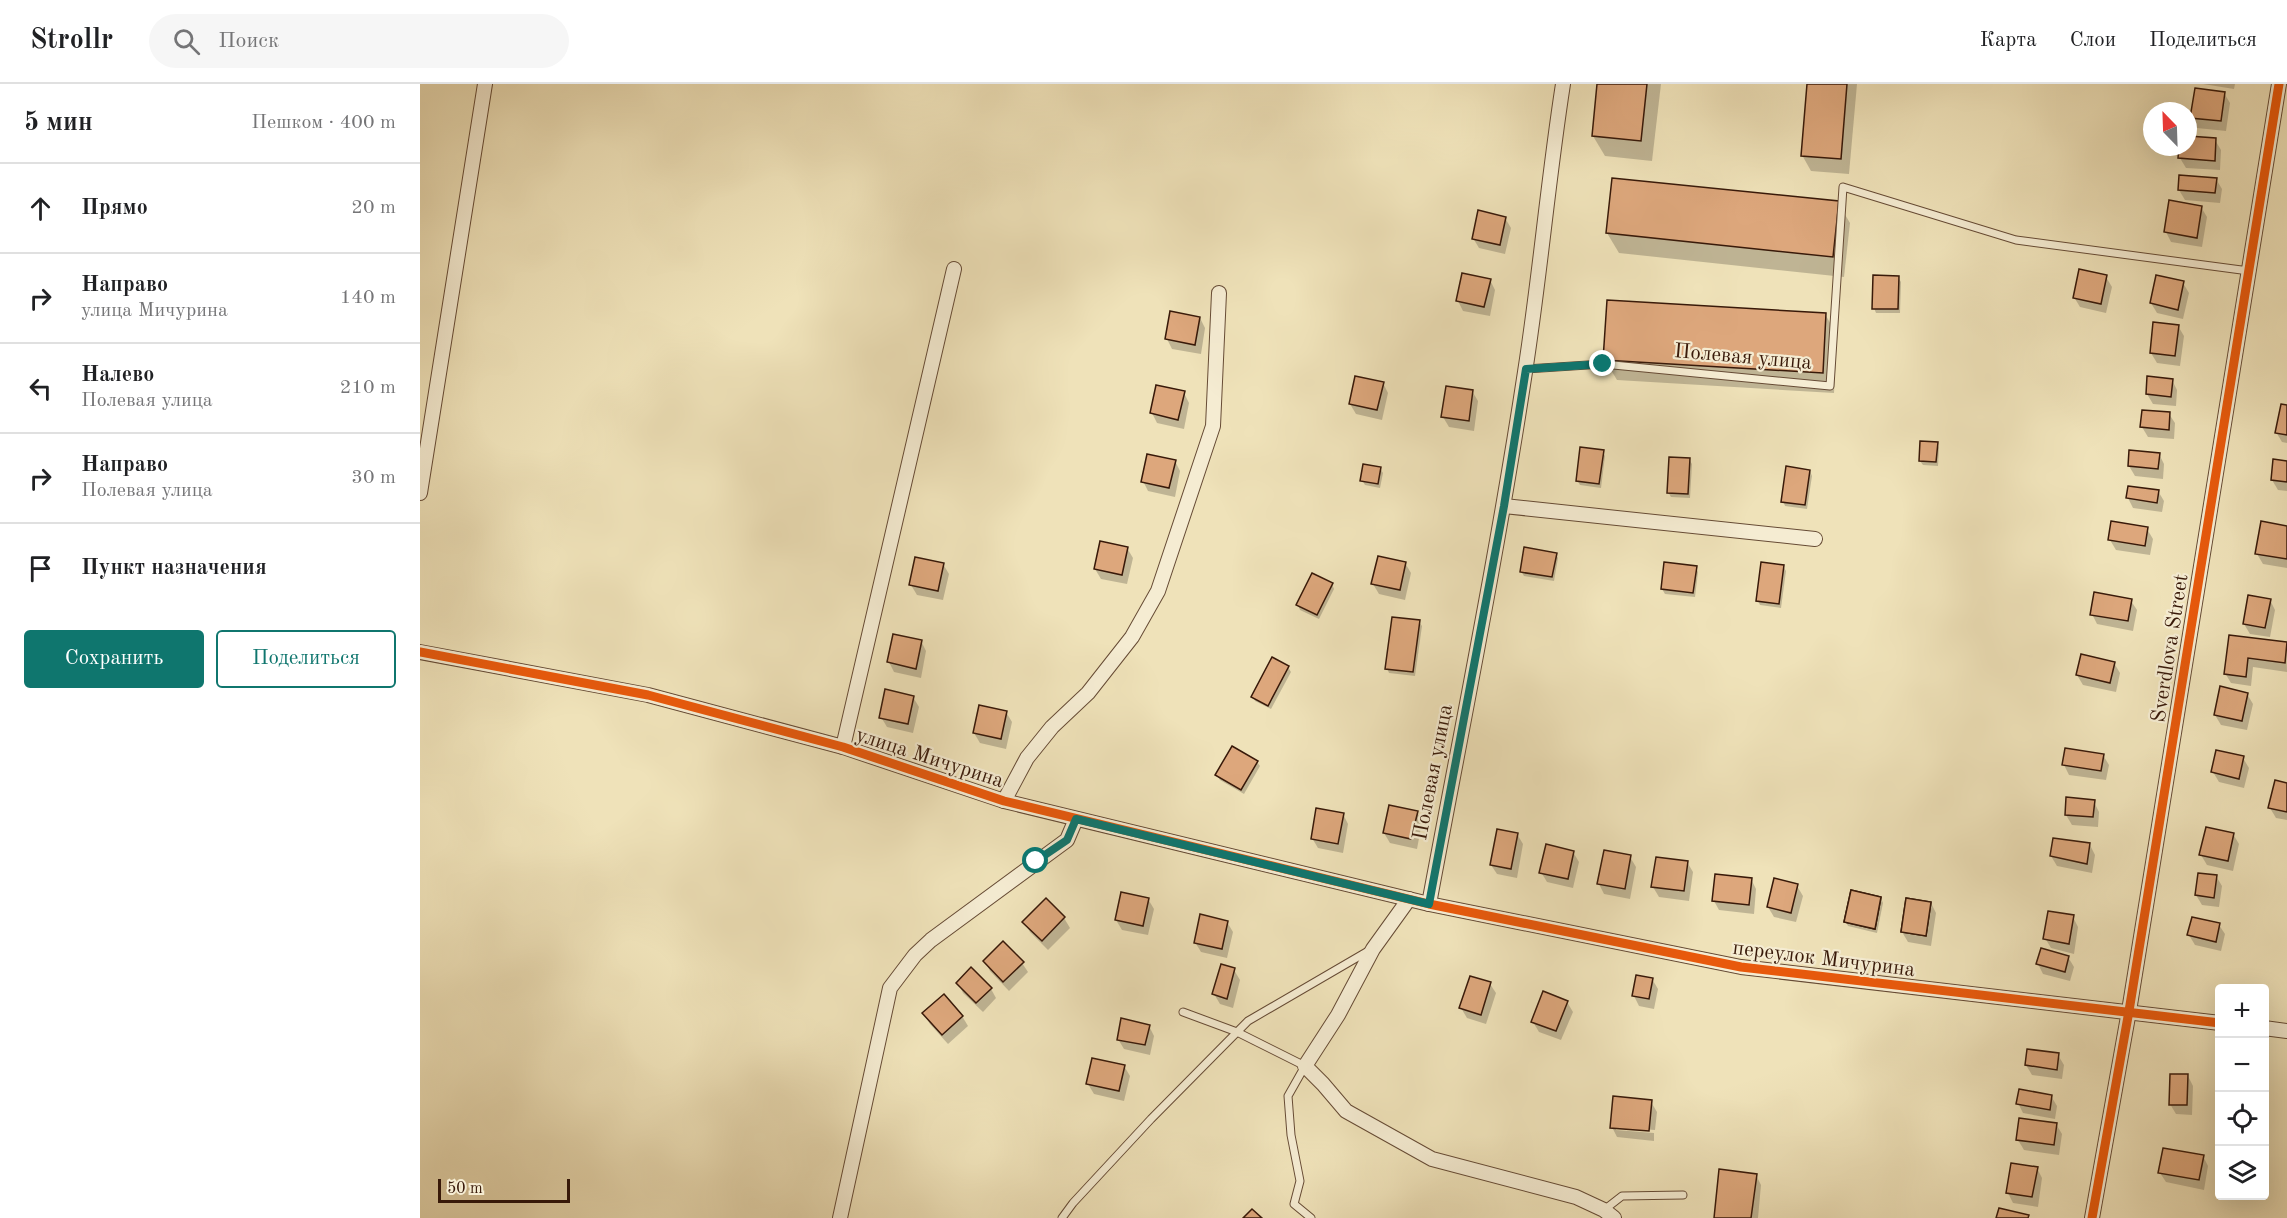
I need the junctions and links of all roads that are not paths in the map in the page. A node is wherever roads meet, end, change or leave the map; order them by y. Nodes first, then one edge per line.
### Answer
1 (485, 84) edge
2 (1563, 84) edge
3 (2280, 84) edge
4 (954, 269) dead end
5 (2249, 271) junction
6 (1219, 293) dead end
7 (1526, 369) junction
8 (420, 493) edge
9 (1504, 506) junction
10 (1815, 539) dead end
11 (420, 652) edge
12 (843, 747) junction
13 (1004, 801) junction
14 (1076, 819) junction
15 (1409, 899) junction
16 (1429, 904) junction
17 (1373, 949) junction
18 (2129, 1011) junction
19 (1184, 1012) dead end
20 (2215, 1022) edge
21 (2269, 1029) edge
22 (2287, 1031) edge
23 (1237, 1032) junction
24 (1305, 1066) junction
25 (1683, 1195) dead end
26 (1609, 1214) edge
27 (840, 1218) edge
28 (1062, 1218) edge
29 (1311, 1218) edge
30 (2092, 1218) edge

1 - 8 street
2 - 7 street, Полевая улица
3 - 5 street, Sverdlova Street
4 - 12 street
5 - 7 lane, Полевая улица
5 - 18 street, Sverdlova Street
6 - 13 street
7 - 9 street, Полевая улица
9 - 10 street
9 - 16 street, Полевая улица
11 - 12 street, улица Мичурина
12 - 13 street, улица Мичурина
13 - 14 street, улица Мичурина
14 - 15 street, улица Мичурина
14 - 27 street
15 - 16 street, улица Мичурина
15 - 17 street
16 - 18 street, переулок Мичурина
17 - 23 lane
17 - 24 street
18 - 20 street, переулок Мичурина
18 - 30 street, Sverdlova Street
19 - 23 lane
21 - 22 street
23 - 24 lane
23 - 28 lane
24 - 26 street
24 - 29 lane
25 - 26 lane

